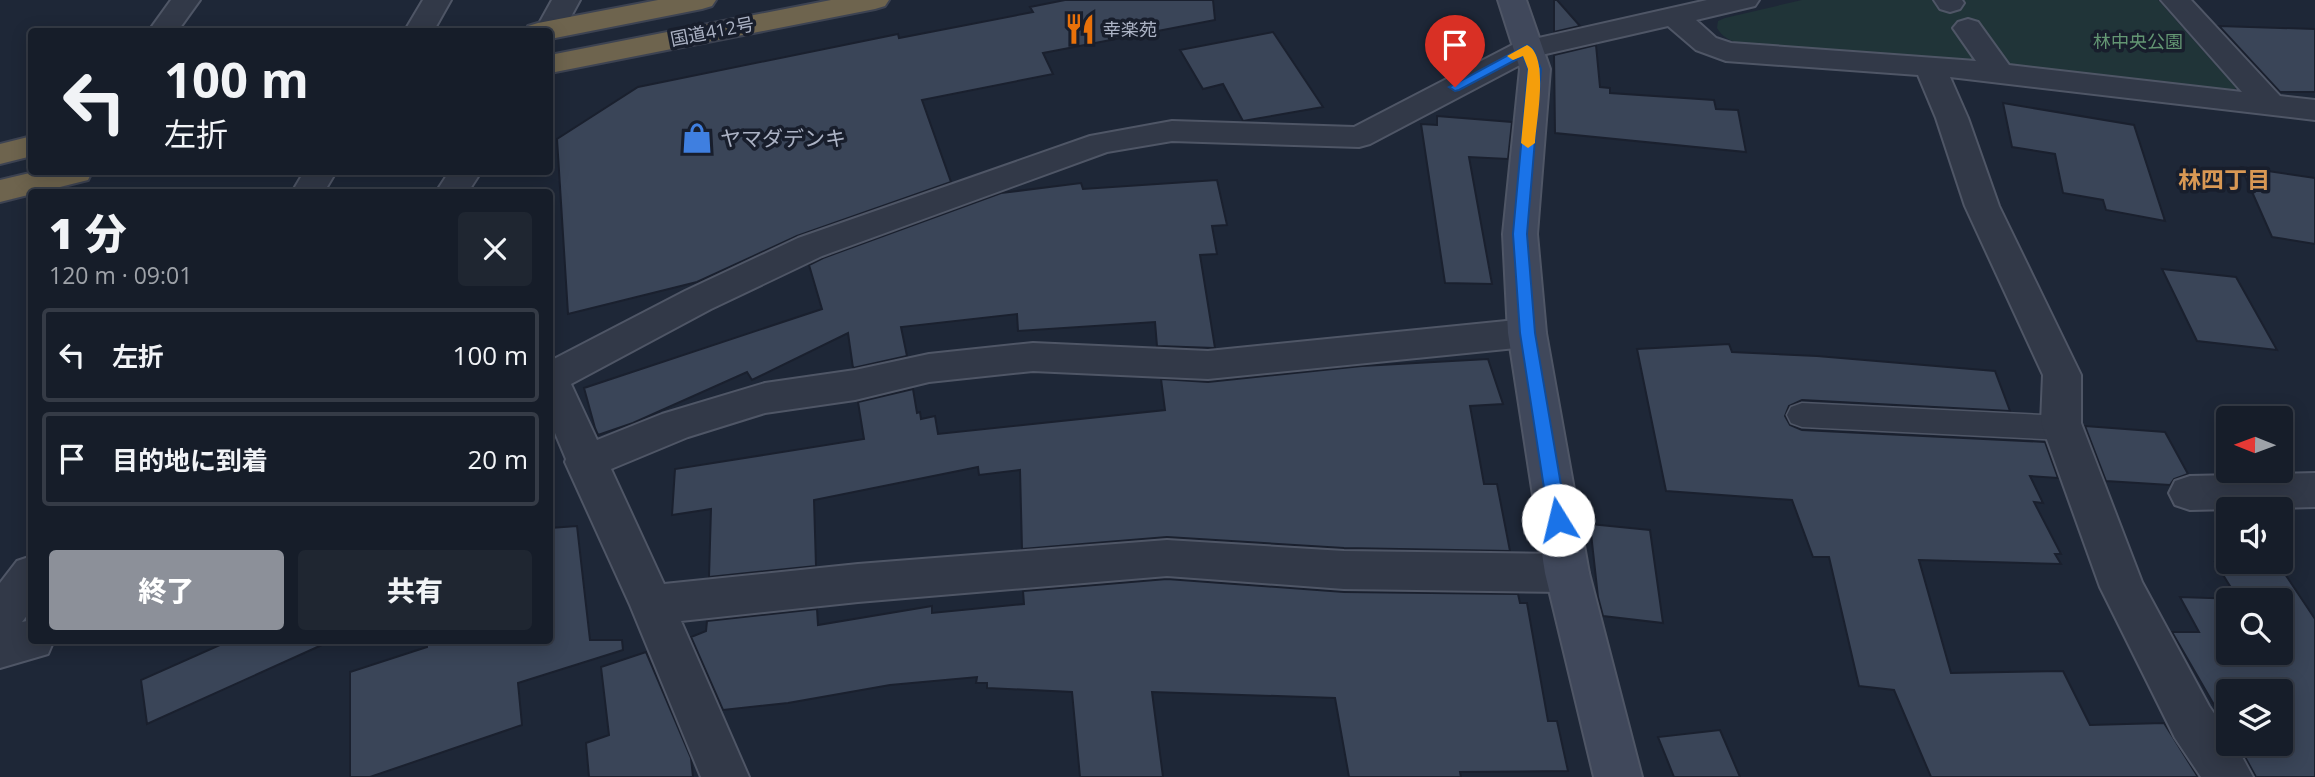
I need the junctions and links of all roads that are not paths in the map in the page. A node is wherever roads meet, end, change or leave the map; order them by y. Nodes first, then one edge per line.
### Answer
1 (186, 0) edge
2 (437, 0) edge
3 (566, 0) edge
4 (702, 0) edge
5 (875, 0) edge
6 (1511, 0) edge
7 (1745, 0) edge
8 (2175, 0) edge
9 (1674, 16) junction
10 (165, 28) edge
11 (420, 28) edge
12 (545, 28) edge
13 (553, 28) edge
14 (1968, 28) dead end
15 (1527, 49) junction
16 (553, 63) edge
17 (1930, 66) junction
18 (1999, 73) junction
19 (2271, 105) junction
20 (2315, 110) edge
21 (28, 147) edge
22 (0, 154) edge
23 (64, 175) edge
24 (0, 191) edge
25 (1527, 333) junction
26 (553, 377) edge
27 (553, 386) edge
28 (1802, 415) dead end
29 (2064, 428) junction
30 (585, 462) junction
31 (2315, 490) edge
32 (2190, 494) dead end
33 (1567, 573) junction
34 (28, 579) edge
35 (652, 605) junction
36 (0, 617) edge
37 (28, 641) edge
38 (0, 648) edge
39 (725, 777) edge
40 (1618, 777) edge
41 (2229, 777) edge

1 - 10 street
2 - 11 street
3 - 12 street
4 - 13 highway, 国道412号
5 - 16 highway, 国道412号
6 - 15 street
7 - 9 street
8 - 19 street
9 - 15 street
9 - 17 street
14 - 18 street
15 - 25 street
15 - 26 street
17 - 18 street
17 - 29 street
18 - 19 street
19 - 20 street
21 - 22 highway
23 - 24 highway
25 - 30 street
25 - 33 street
27 - 30 street
28 - 29 lane
29 - 41 street
30 - 35 street
31 - 32 street
33 - 35 street
33 - 40 street
34 - 36 street
35 - 39 street
37 - 38 street

